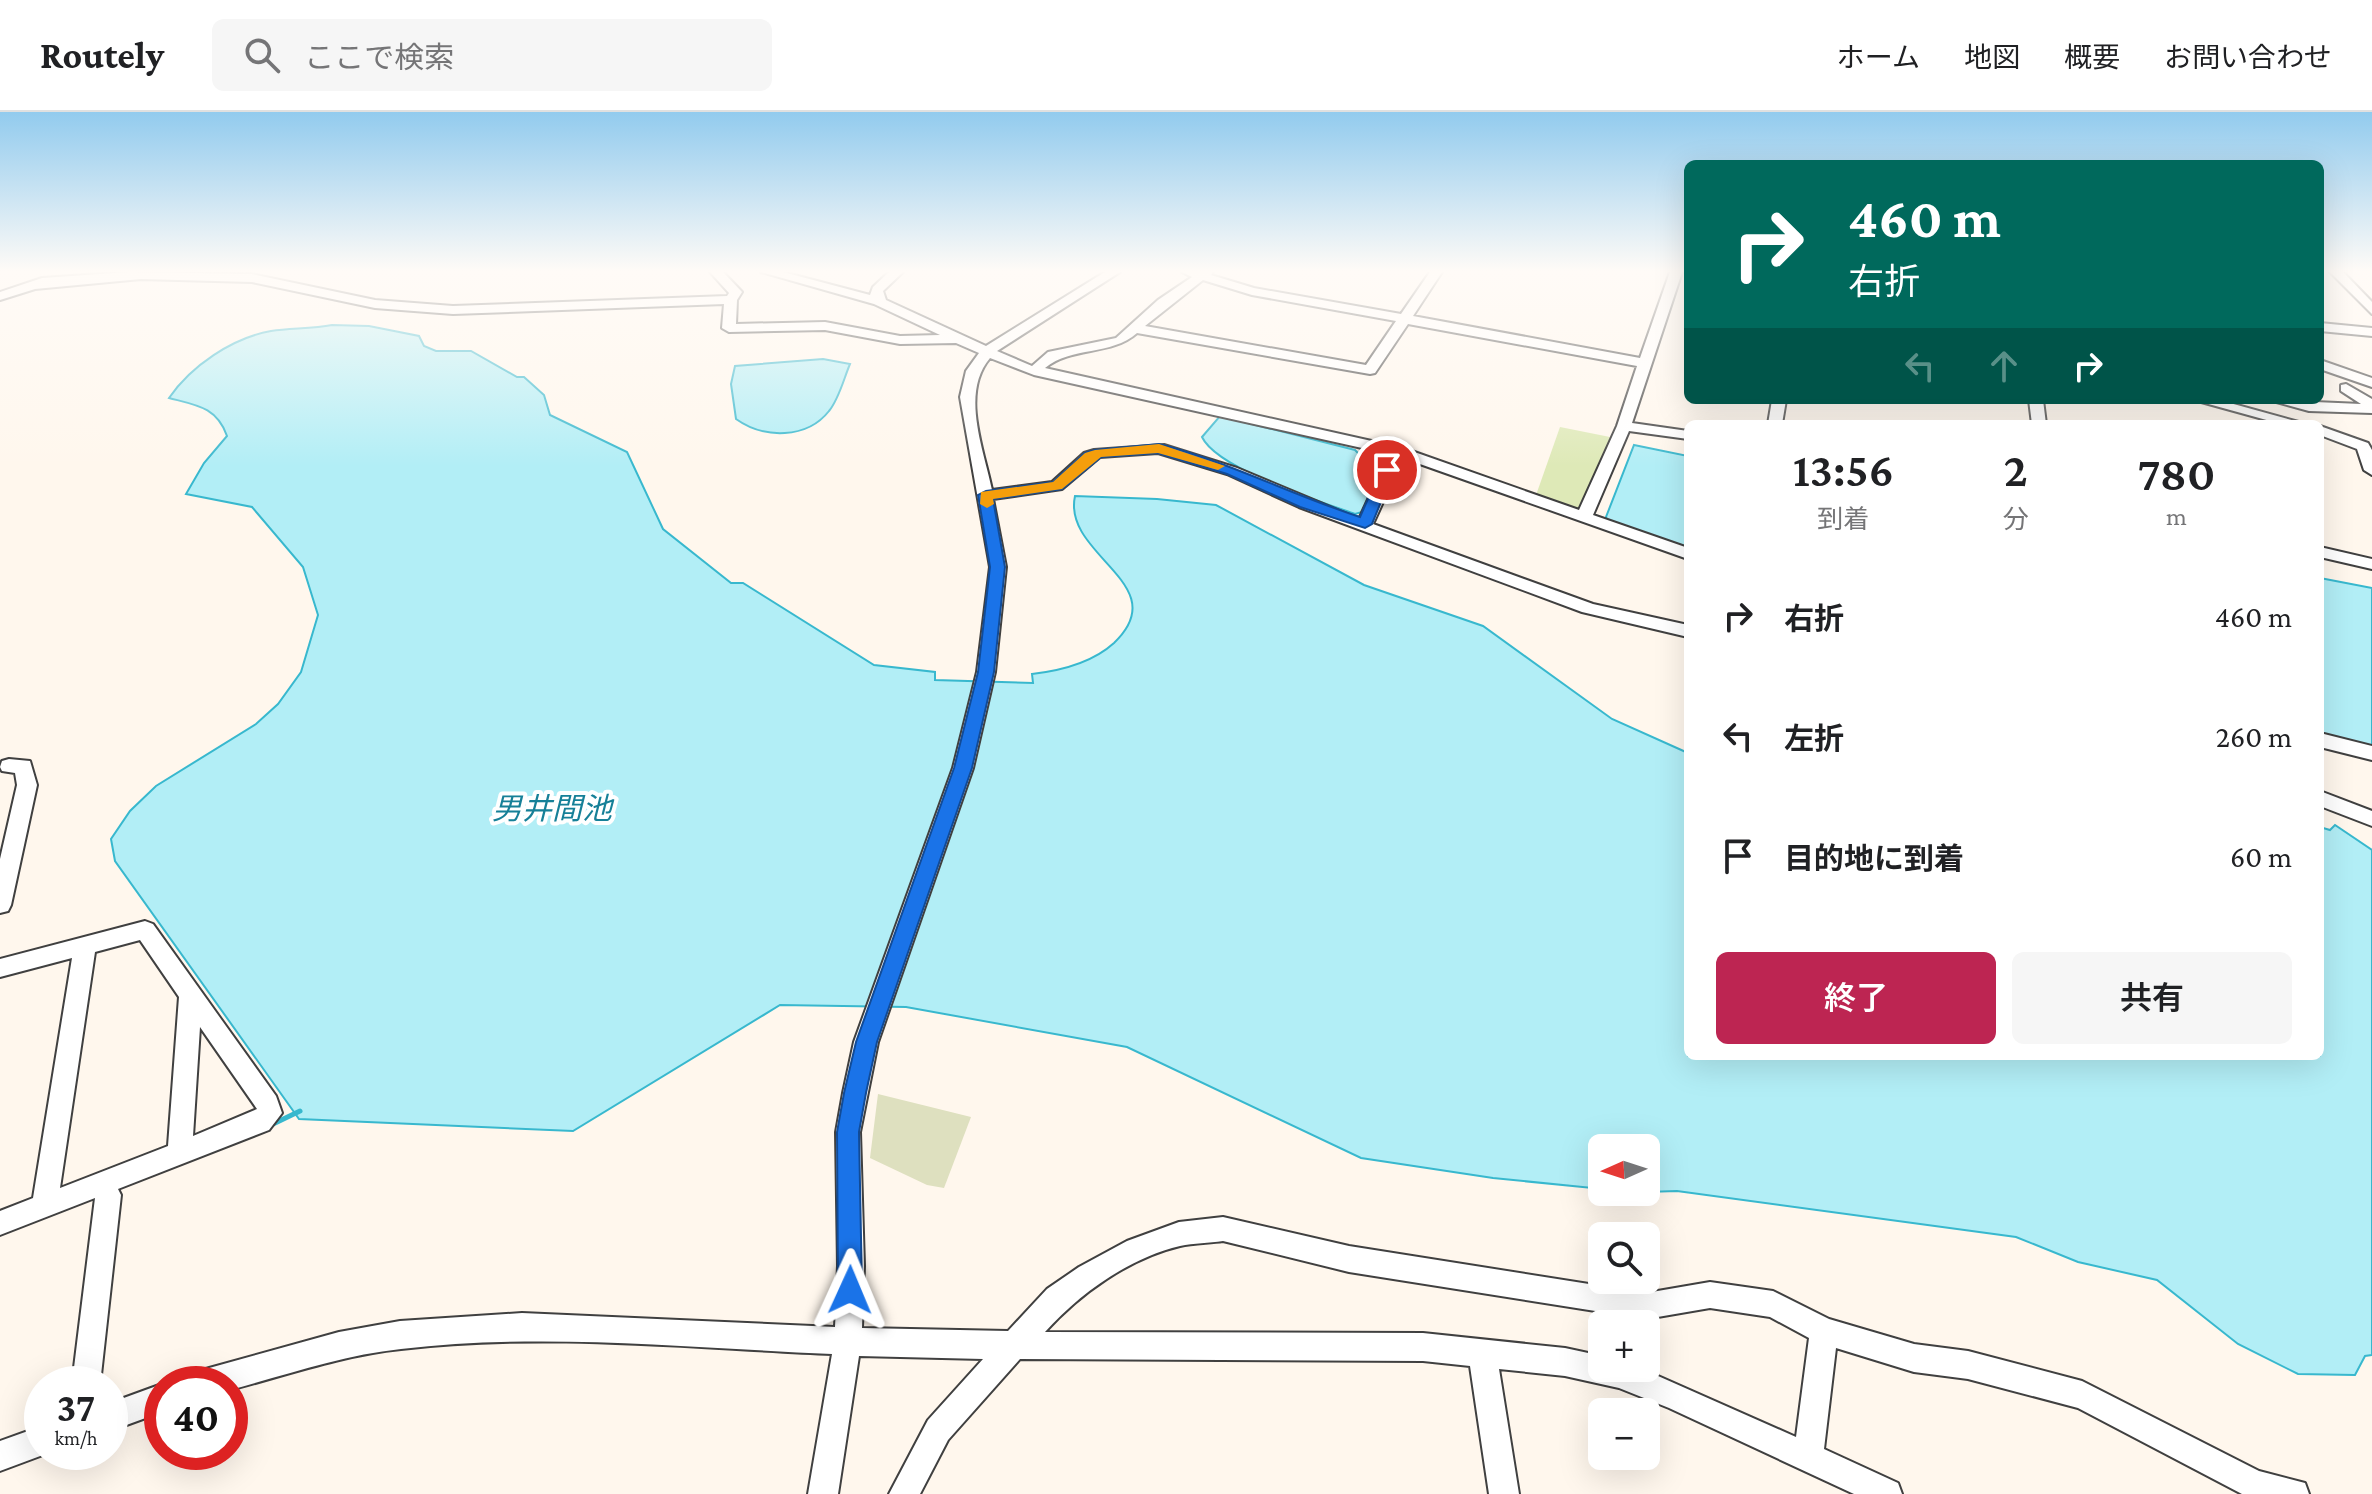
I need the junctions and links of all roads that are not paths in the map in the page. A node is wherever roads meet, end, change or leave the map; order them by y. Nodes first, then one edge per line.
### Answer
1 (881, 336) edge
2 (952, 336) edge
3 (1012, 336) edge
4 (1125, 336) edge
5 (1182, 336) edge
6 (1390, 336) edge
7 (1505, 336) edge
8 (1654, 336) edge
9 (957, 339) junction
10 (987, 352) junction
11 (1645, 363) junction
12 (2324, 365) edge
13 (1034, 371) junction
14 (2372, 383) edge
15 (2346, 388) dead end
16 (2217, 404) edge
17 (2308, 404) edge
18 (2372, 407) edge
19 (2340, 408) junction
20 (2283, 420) edge
21 (1624, 426) junction
22 (2324, 431) edge
23 (1684, 434) edge
24 (2340, 436) junction
25 (1398, 451) junction
26 (2372, 470) edge
27 (986, 495) junction
28 (1584, 517) junction
29 (1365, 524) junction
30 (1684, 553) edge
31 (2324, 553) edge
32 (2372, 564) edge
33 (1684, 630) edge
34 (2324, 741) edge
35 (2372, 753) edge
36 (9, 766) dead end
37 (2324, 800) edge
38 (2371, 818) edge
39 (0, 905) edge
40 (85, 946) junction
41 (0, 968) edge
42 (191, 994) junction
43 (180, 1152) junction
44 (108, 1195) dead end
45 (45, 1203) junction
46 (0, 1223) edge
47 (1824, 1331) junction
48 (848, 1339) junction
49 (1017, 1344) junction
50 (1482, 1352) junction
51 (88, 1366) edge
52 (248, 1371) edge
53 (24, 1447) edge
54 (0, 1456) edge
55 (1808, 1457) junction
56 (823, 1494) edge
57 (904, 1494) edge
58 (1504, 1494) edge
59 (1887, 1494) edge
60 (2294, 1494) edge

1 - 9 street
2 - 9 street
3 - 10 street
4 - 13 street
5 - 6 street
7 - 11 street
8 - 11 street
9 - 10 street
10 - 13 street
10 - 27 street
11 - 21 street
12 - 14 street
13 - 25 street
15 - 18 street
16 - 20 street
17 - 19 street
18 - 19 street
19 - 24 street
21 - 23 street
21 - 28 street
22 - 24 street
24 - 26 street
25 - 28 street
25 - 29 street
27 - 29 street
27 - 48 street
28 - 30 street
29 - 33 street
31 - 32 street
34 - 35 street
36 - 39 street
37 - 38 street
40 - 41 street
40 - 42 street
40 - 45 street
42 - 43 street
42 - 43 street
43 - 45 street
44 - 51 street
45 - 46 street
47 - 49 street
47 - 55 street
47 - 60 street
48 - 49 street
48 - 52 street
48 - 56 street
49 - 50 street
49 - 57 street
50 - 55 street
50 - 58 street
53 - 54 street
55 - 59 street

